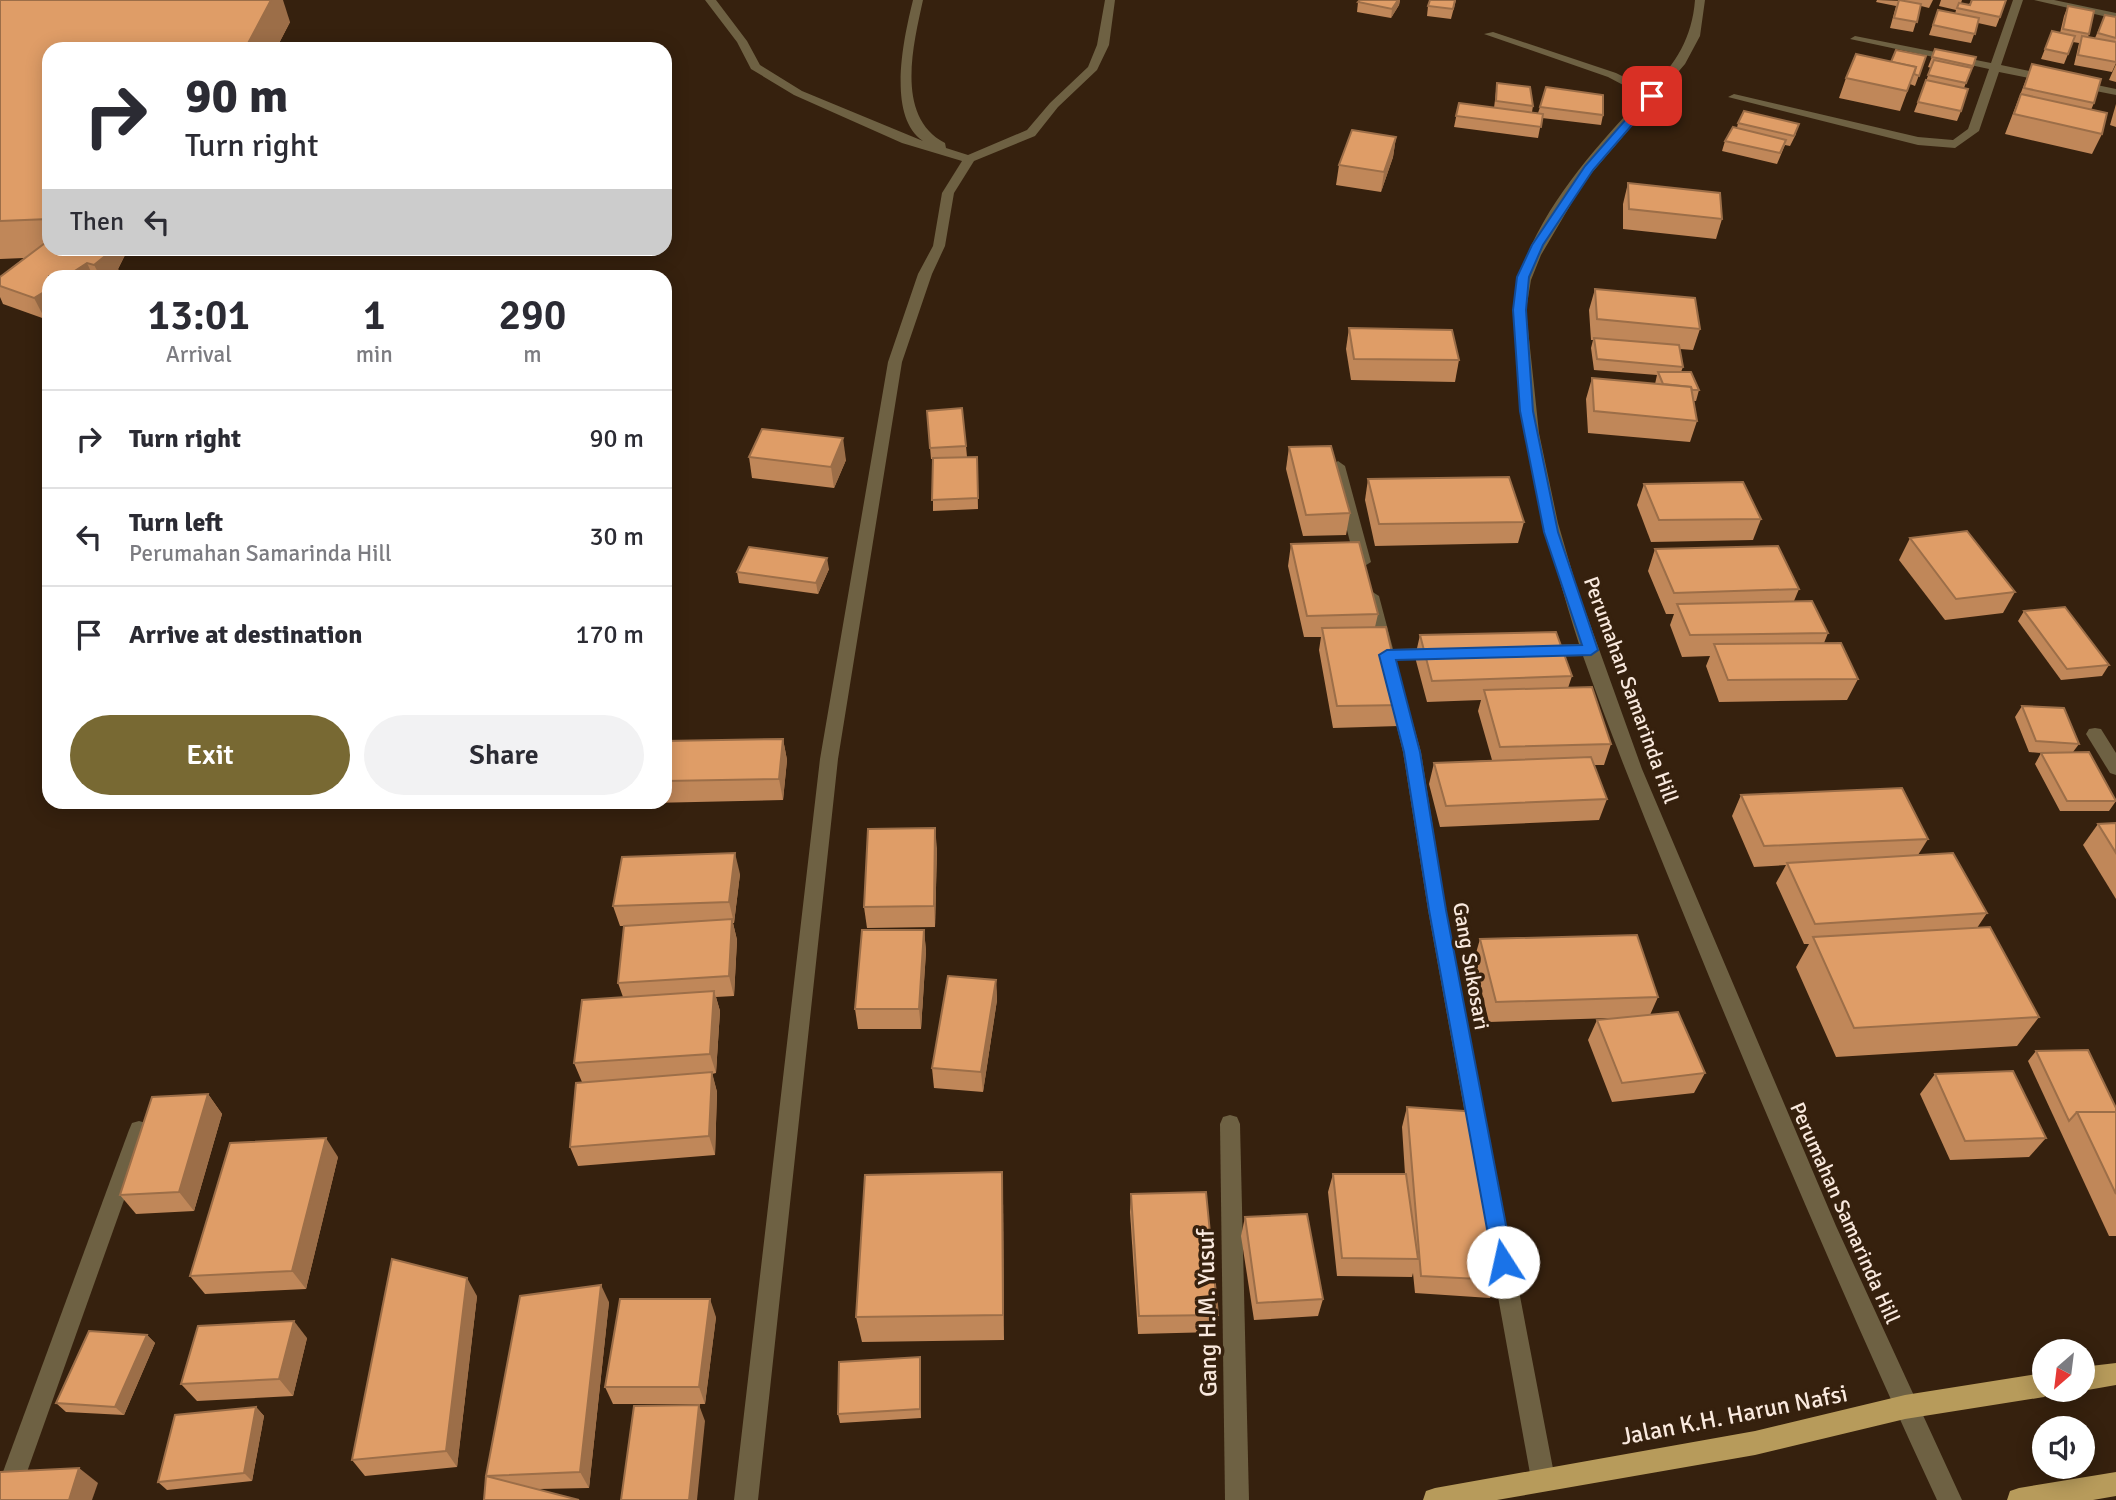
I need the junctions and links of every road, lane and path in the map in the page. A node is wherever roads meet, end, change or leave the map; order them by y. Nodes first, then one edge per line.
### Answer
1 (710, 0) edge
2 (918, 0) edge
3 (1110, 0) edge
4 (1700, 0) edge
5 (2018, 0) edge
6 (2039, 0) edge
7 (2116, 16) edge
8 (1489, 34) dead end
9 (1855, 38) dead end
10 (1994, 68) junction
11 (2116, 92) edge
12 (1652, 96) junction
13 (1734, 97) dead end
14 (968, 159) junction
15 (1338, 466) edge
16 (1591, 650) junction
17 (1523, 651) edge
18 (1455, 653) edge
19 (1387, 655) junction
20 (2095, 734) dead end
21 (2116, 768) edge
22 (1230, 1124) dead end
23 (139, 1130) edge
24 (2116, 1374) edge
25 (2095, 1377) edge
26 (2032, 1387) edge
27 (1905, 1407) junction
28 (1543, 1479) junction
29 (2116, 1484) edge
30 (5, 1500) edge
31 (746, 1500) edge
32 (1237, 1500) edge
33 (1434, 1500) edge
34 (1950, 1500) edge
35 (2019, 1500) edge

1 - 14 street
2 - 14 street
3 - 14 street
4 - 12 street, Perumahan Samarinda Hill
5 - 10 street
6 - 7 street
8 - 12 street
9 - 10 street
10 - 11 street
10 - 13 street
12 - 16 street, Perumahan Samarinda Hill
14 - 31 street
15 - 19 street, Gang Sukosari
16 - 17 street
16 - 27 street, Perumahan Samarinda Hill
18 - 19 street
19 - 28 street, Gang Sukosari
20 - 21 street
22 - 32 street, Gang H.M. Yusuf
23 - 30 street
24 - 25 main road
26 - 27 main road, Jalan K.H. Harun Nafsi
27 - 28 main road, Jalan K.H. Harun Nafsi
27 - 34 street, Perumahan Samarinda Hill
28 - 33 main road, Jalan K.H. Harun Nafsi
29 - 35 main road

